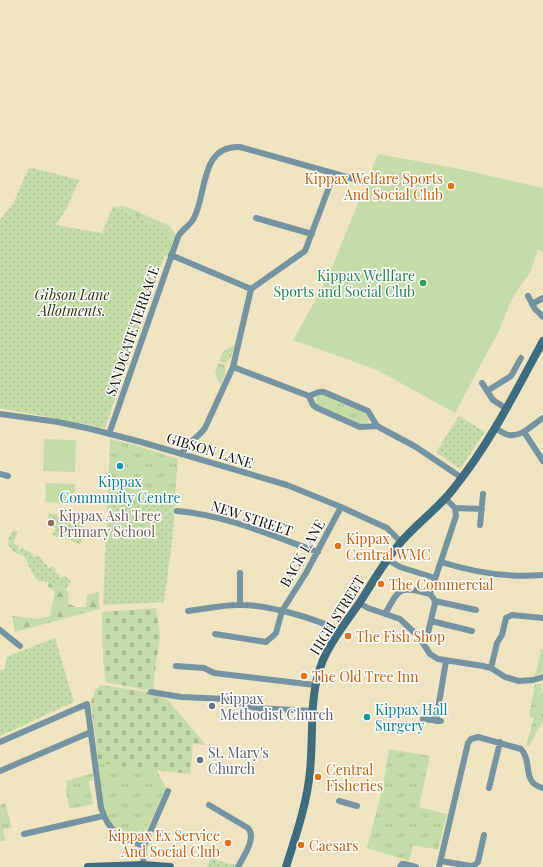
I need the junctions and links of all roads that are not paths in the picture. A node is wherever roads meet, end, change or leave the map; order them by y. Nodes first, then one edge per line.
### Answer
1 (334, 174) junction
2 (361, 181) dead end
3 (256, 218) dead end
4 (312, 234) junction
5 (171, 255) junction
6 (252, 288) junction
7 (528, 296) dead end
8 (543, 298) edge
9 (532, 304) junction
10 (543, 317) edge
11 (543, 341) edge
12 (521, 358) dead end
13 (233, 366) junction
14 (482, 383) dead end
15 (487, 391) junction
16 (309, 396) junction
17 (507, 409) junction
18 (0, 414) edge
19 (543, 418) edge
20 (377, 426) junction
21 (495, 428) junction
22 (524, 432) junction
23 (109, 434) junction
24 (182, 454) junction
25 (543, 460) edge
26 (0, 474) edge
27 (8, 476) dead end
28 (462, 478) junction
29 (483, 494) dead end
30 (446, 499) junction
31 (341, 507) junction
32 (455, 508) junction
33 (482, 509) junction
34 (177, 511) dead end
35 (480, 525) dead end
36 (401, 542) junction
37 (318, 552) junction
38 (388, 560) junction
39 (441, 562) junction
40 (240, 573) dead end
41 (543, 575) edge
42 (435, 578) junction
43 (430, 594) junction
44 (435, 601) junction
45 (359, 603) junction
46 (240, 605) junction
47 (476, 610) dead end
48 (188, 611) dead end
49 (282, 611) junction
50 (385, 614) junction
51 (543, 618) edge
52 (431, 622) junction
53 (0, 630) edge
54 (340, 631) junction
55 (472, 631) dead end
56 (428, 633) dead end
57 (215, 634) dead end
58 (20, 646) dead end
59 (446, 661) junction
60 (176, 666) dead end
61 (491, 668) junction
62 (543, 677) edge
63 (315, 685) junction
64 (151, 692) dead end
65 (313, 711) junction
66 (423, 719) dead end
67 (91, 732) junction
68 (0, 742) edge
69 (500, 742) junction
70 (0, 771) edge
71 (489, 788) dead end
72 (543, 788) edge
73 (168, 791) dead end
74 (339, 801) dead end
75 (209, 805) dead end
76 (357, 806) dead end
77 (104, 816) junction
78 (24, 834) dead end
79 (484, 834) dead end
80 (144, 846) junction
81 (440, 864) edge
82 (143, 865) junction
83 (88, 867) edge
84 (170, 867) edge
85 (238, 867) edge
86 (286, 867) edge
87 (400, 867) edge
88 (416, 867) edge

1 - 2 street, SANDGATE TERRACE
1 - 4 street
1 - 5 street, SANDGATE TERRACE
3 - 4 street
4 - 6 street
5 - 6 street
5 - 23 street, SANDGATE TERRACE
6 - 13 street
7 - 9 street
8 - 9 street
9 - 10 street
11 - 17 main road, HIGH STREET
12 - 15 street
13 - 16 street
13 - 24 street
14 - 15 street
15 - 17 street
16 - 20 street
16 - 20 street
17 - 21 main road, HIGH STREET
18 - 23 street, GIBSON LANE
19 - 22 street
20 - 28 street
21 - 22 street
21 - 28 main road, HIGH STREET
22 - 25 street
23 - 24 street, GIBSON LANE
24 - 31 street, GIBSON LANE
26 - 27 street
28 - 30 main road, HIGH STREET
29 - 33 street
30 - 32 street
30 - 36 main road, HIGH STREET
31 - 36 street, GIBSON LANE
31 - 37 street, BACK LANE
32 - 33 street
32 - 39 street
33 - 35 street
34 - 37 street, NEW STREET
36 - 38 main road, HIGH STREET
37 - 49 street, BACK LANE
38 - 42 street
38 - 45 main road, HIGH STREET
39 - 41 street
39 - 42 street
40 - 46 street
42 - 43 street
43 - 44 street
43 - 50 street
44 - 47 street
44 - 52 street
45 - 50 street
45 - 54 main road, HIGH STREET
46 - 48 street
46 - 49 street
49 - 54 street
49 - 57 street, BACK LANE
50 - 59 street
51 - 61 street
52 - 55 street
52 - 56 street
53 - 58 street
54 - 63 main road, HIGH STREET
59 - 61 street
59 - 66 street
60 - 63 street
61 - 62 street
63 - 65 main road, HIGH STREET
64 - 65 street
65 - 86 main road, HIGH STREET
67 - 68 street
67 - 70 street
67 - 77 street
69 - 71 street
69 - 72 street
69 - 81 street
73 - 80 street
74 - 76 street
75 - 85 street
77 - 78 street
77 - 80 street
79 - 81 street
80 - 82 street
82 - 83 main road
82 - 84 main road
87 - 88 street

